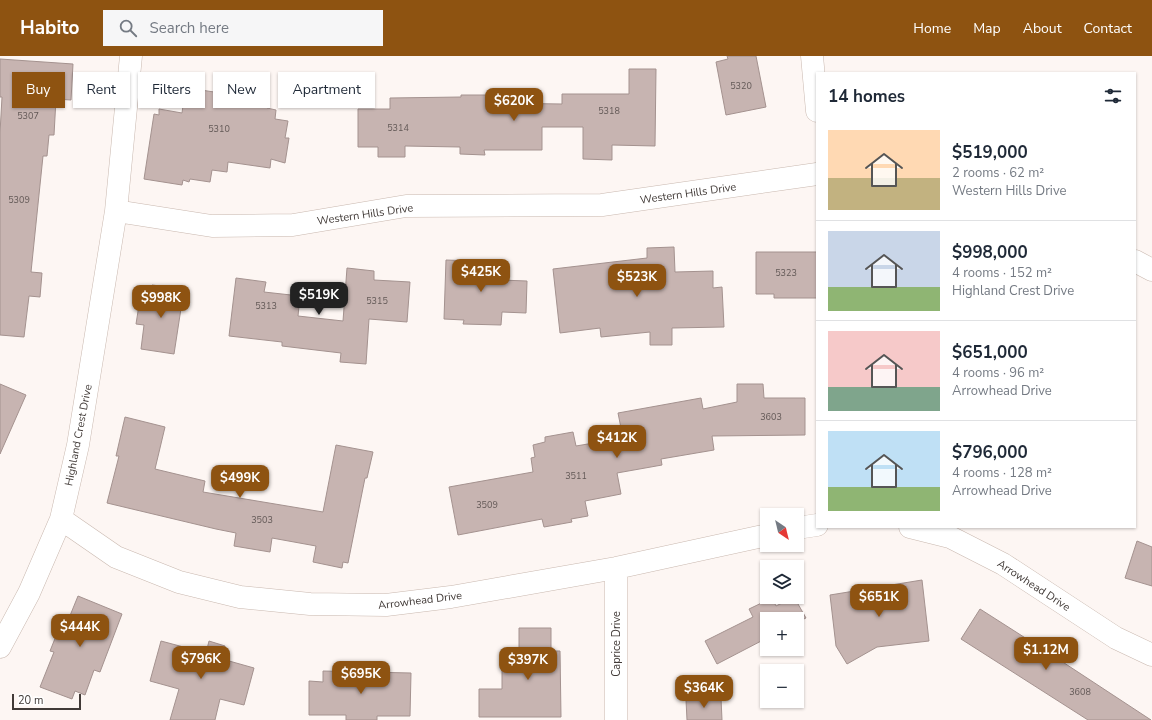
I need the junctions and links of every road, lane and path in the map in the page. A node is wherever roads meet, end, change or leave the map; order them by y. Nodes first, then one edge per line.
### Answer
1 (131, 56) edge
2 (812, 56) edge
3 (816, 100) edge
4 (816, 174) edge
5 (116, 211) junction
6 (1136, 262) edge
7 (1152, 270) edge
8 (62, 519) junction
9 (816, 525) edge
10 (804, 527) edge
11 (914, 528) edge
12 (760, 537) edge
13 (616, 568) junction
14 (0, 647) edge
15 (1152, 655) edge
16 (616, 720) edge

1 - 5 street
2 - 3 street
4 - 5 street, Western Hills Drive
5 - 8 street, Highland Crest Drive
6 - 7 street
8 - 13 street, Arrowhead Drive
8 - 14 street, Highland Crest Drive
9 - 10 street
11 - 15 street, Arrowhead Drive
12 - 13 street, Arrowhead Drive
13 - 16 street, Caprice Drive

